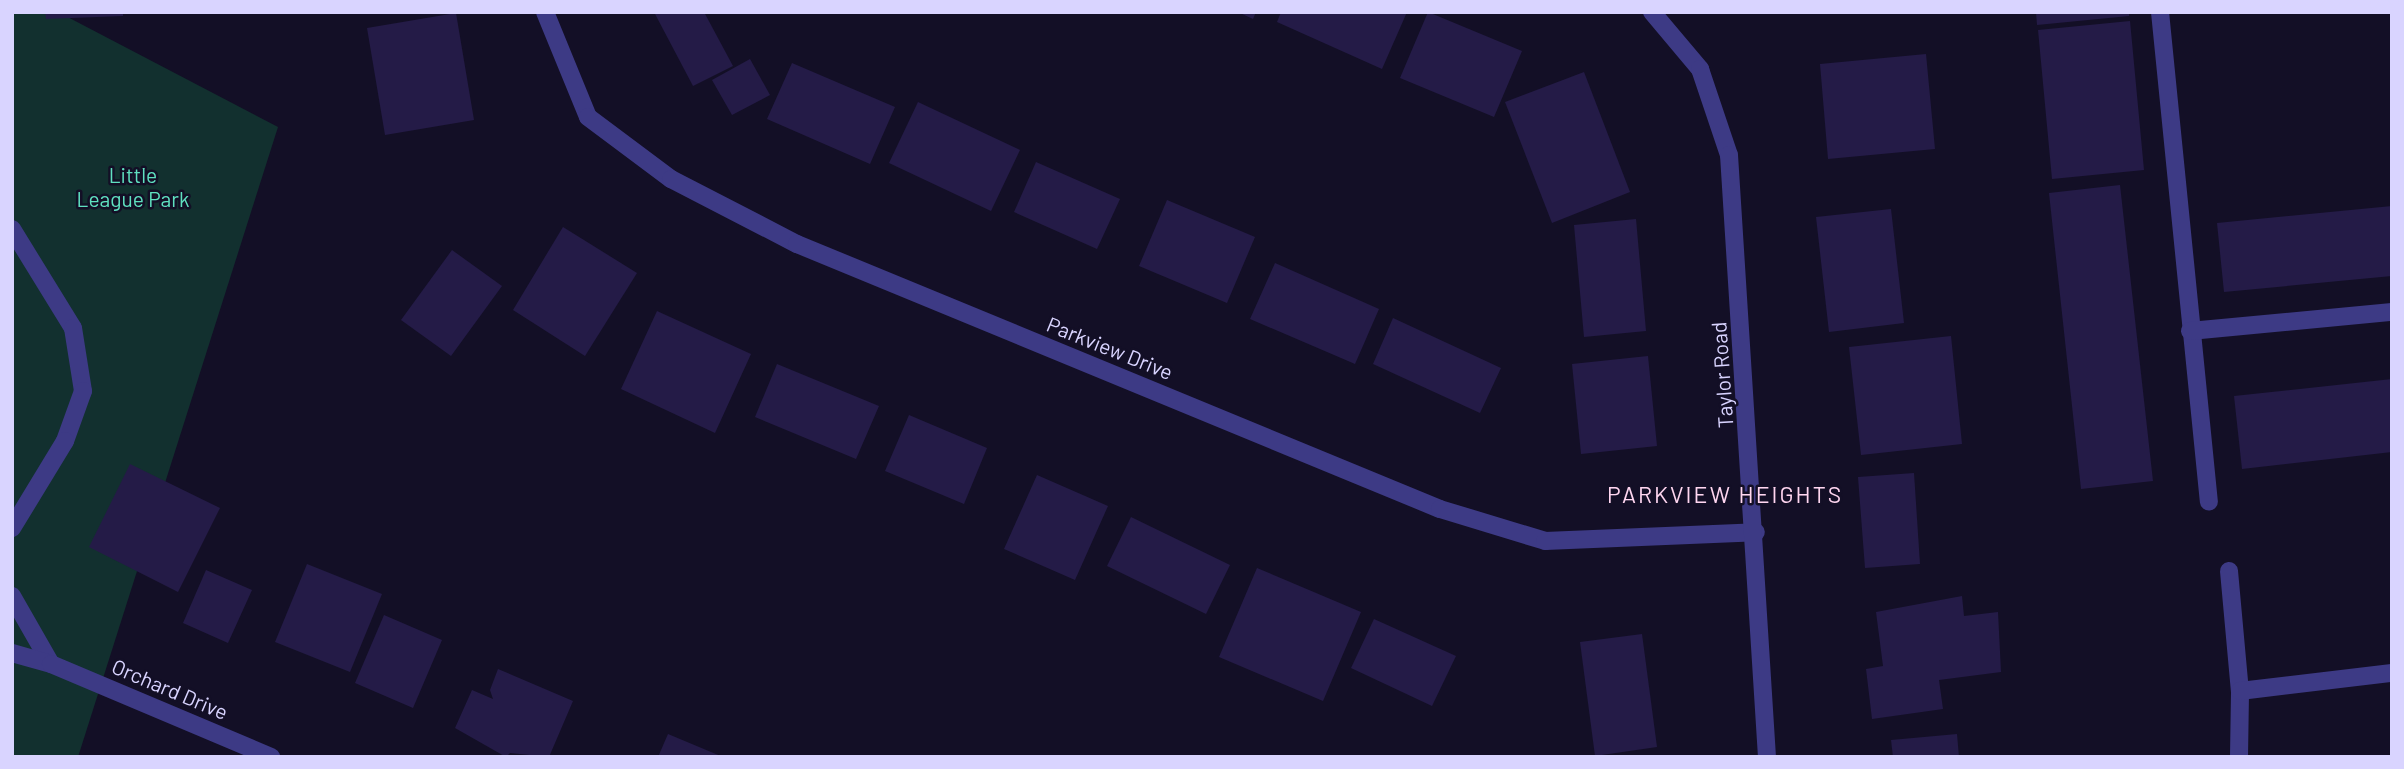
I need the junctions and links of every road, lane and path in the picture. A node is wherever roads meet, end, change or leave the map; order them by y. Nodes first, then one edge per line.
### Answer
1 (545, 12) edge
2 (1652, 12) edge
3 (2160, 12) edge
4 (12, 229) edge
5 (2392, 312) edge
6 (2190, 331) junction
7 (2209, 502) dead end
8 (12, 528) edge
9 (1756, 532) junction
10 (2230, 571) dead end
11 (12, 596) edge
12 (12, 653) edge
13 (51, 664) junction
14 (2392, 673) edge
15 (2240, 691) junction
16 (271, 757) edge
17 (1767, 757) edge
18 (2239, 757) edge

1 - 9 street, Parkview Drive
2 - 9 street, Taylor Road
3 - 6 street
4 - 8 street
5 - 6 street
6 - 7 street
9 - 17 street, Taylor Road
10 - 15 street
11 - 13 street
12 - 13 street, Orchard Drive
13 - 16 street, Orchard Drive
14 - 15 street
15 - 18 street

